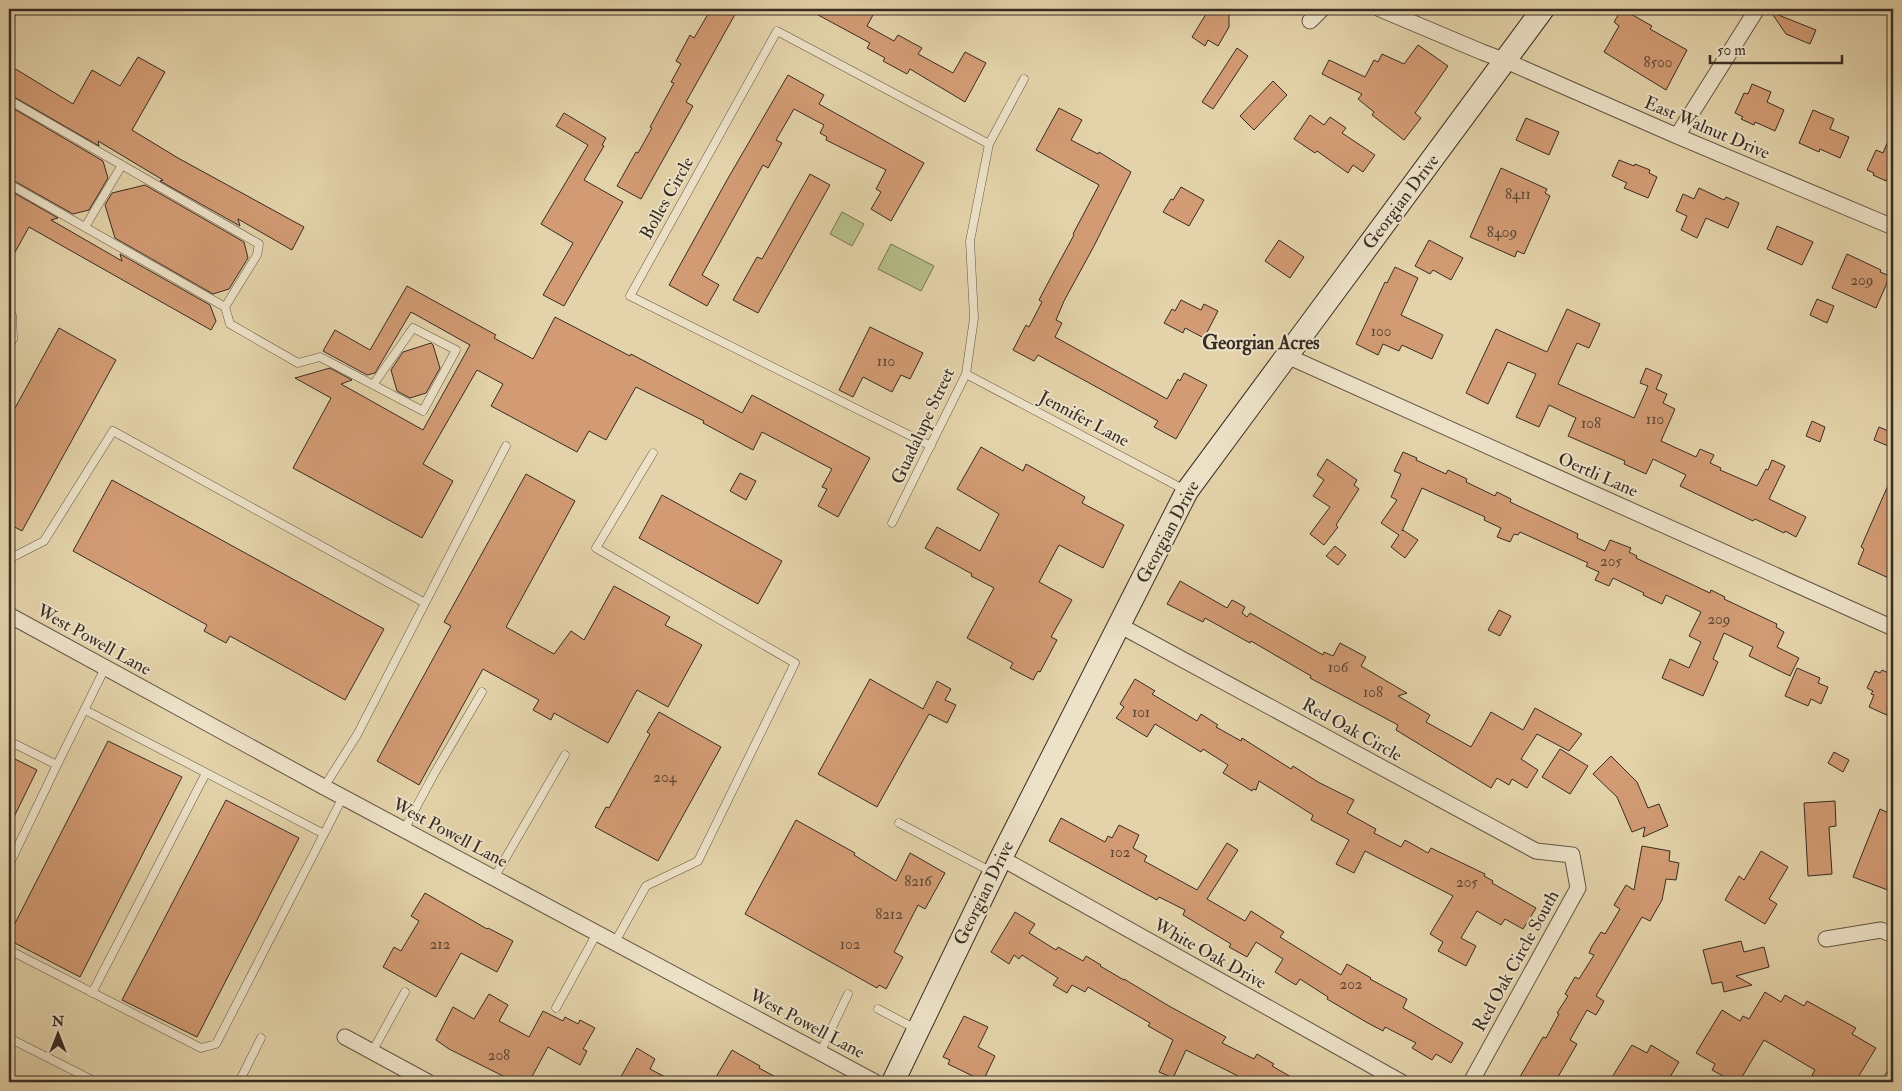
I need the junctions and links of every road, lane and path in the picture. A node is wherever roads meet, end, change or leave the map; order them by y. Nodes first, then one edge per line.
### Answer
1 (14, 9) edge
2 (1322, 9) edge
3 (1380, 9) edge
4 (1543, 9) edge
5 (1757, 9) edge
6 (9, 18) edge
7 (1310, 21) dead end
8 (1506, 61) junction
9 (1024, 79) dead end
10 (9, 100) edge
11 (1677, 136) junction
12 (989, 144) junction
13 (122, 165) junction
14 (9, 184) edge
15 (85, 227) junction
16 (1893, 228) edge
17 (225, 307) junction
18 (9, 313) edge
19 (9, 346) edge
20 (1287, 356) junction
21 (966, 374) junction
22 (373, 385) junction
23 (506, 446) dead end
24 (931, 446) junction
25 (653, 453) dead end
26 (1187, 491) junction
27 (892, 523) dead end
28 (9, 559) edge
29 (425, 603) junction
30 (9, 615) edge
31 (1119, 625) junction
32 (1893, 628) edge
33 (105, 668) junction
34 (482, 692) dead end
35 (85, 710) junction
36 (9, 741) edge
37 (565, 755) dead end
38 (57, 765) junction
39 (206, 773) junction
40 (324, 787) junction
41 (343, 797) junction
42 (899, 823) dead end
43 (404, 830) junction
44 (324, 834) junction
45 (1572, 855) joint
46 (9, 865) edge
47 (997, 865) junction
48 (494, 878) junction
49 (597, 933) junction
50 (1893, 935) edge
51 (1826, 939) dead end
52 (615, 942) junction
53 (9, 950) edge
54 (405, 992) dead end
55 (92, 993) junction
56 (848, 994) dead end
57 (556, 1008) dead end
58 (878, 1009) dead end
59 (918, 1030) junction
60 (346, 1037) dead end
61 (9, 1038) edge
62 (261, 1038) dead end
63 (372, 1052) junction
64 (820, 1052) junction
65 (1893, 1077) edge
66 (96, 1082) edge
67 (240, 1082) edge
68 (428, 1082) edge
69 (875, 1082) edge
70 (893, 1082) edge
71 (1401, 1082) edge
72 (1471, 1082) edge
73 (1890, 1082) edge

1 - 6 lane
2 - 7 street
3 - 8 street, East Walnut Drive
4 - 8 street, Georgian Drive
5 - 11 street
8 - 11 street, East Walnut Drive
8 - 20 street, Georgian Drive
9 - 12 lane, Guadalupe Street
10 - 13 lane
11 - 16 street, East Walnut Drive
12 - 21 lane, Guadalupe Street
12 - 24 lane, Bolles Circle
13 - 15 lane
13 - 17 lane
14 - 15 lane
15 - 17 lane
17 - 22 lane
18 - 19 lane
20 - 26 street, Georgian Drive
20 - 32 street, Oertli Lane
21 - 24 lane, Guadalupe Street
21 - 26 lane, Jennifer Lane
22 - 22 lane
23 - 29 lane
24 - 27 lane, Guadalupe Street
25 - 52 lane
26 - 31 street, Georgian Drive
28 - 29 lane
29 - 40 lane
30 - 33 street, West Powell Lane
31 - 45 street, Red Oak Circle
31 - 47 street, Georgian Drive
33 - 35 lane
33 - 40 street, West Powell Lane
34 - 43 lane
35 - 38 lane
35 - 39 lane
36 - 38 lane
37 - 48 lane
38 - 46 lane
39 - 44 lane
39 - 55 lane
40 - 41 street, West Powell Lane
41 - 43 street, West Powell Lane
41 - 44 lane
42 - 47 lane
43 - 48 street, West Powell Lane
44 - 55 lane
45 - 72 street, Red Oak Circle South
47 - 59 street, Georgian Drive
47 - 71 street, White Oak Drive
48 - 49 street, West Powell Lane
49 - 52 street, West Powell Lane
49 - 57 lane
50 - 51 street
52 - 64 street, West Powell Lane
53 - 55 lane
54 - 63 lane
56 - 64 lane
58 - 59 lane
59 - 70 street, Georgian Drive
60 - 63 street
61 - 66 lane
62 - 67 lane
63 - 68 street
64 - 69 street, West Powell Lane
65 - 73 street

